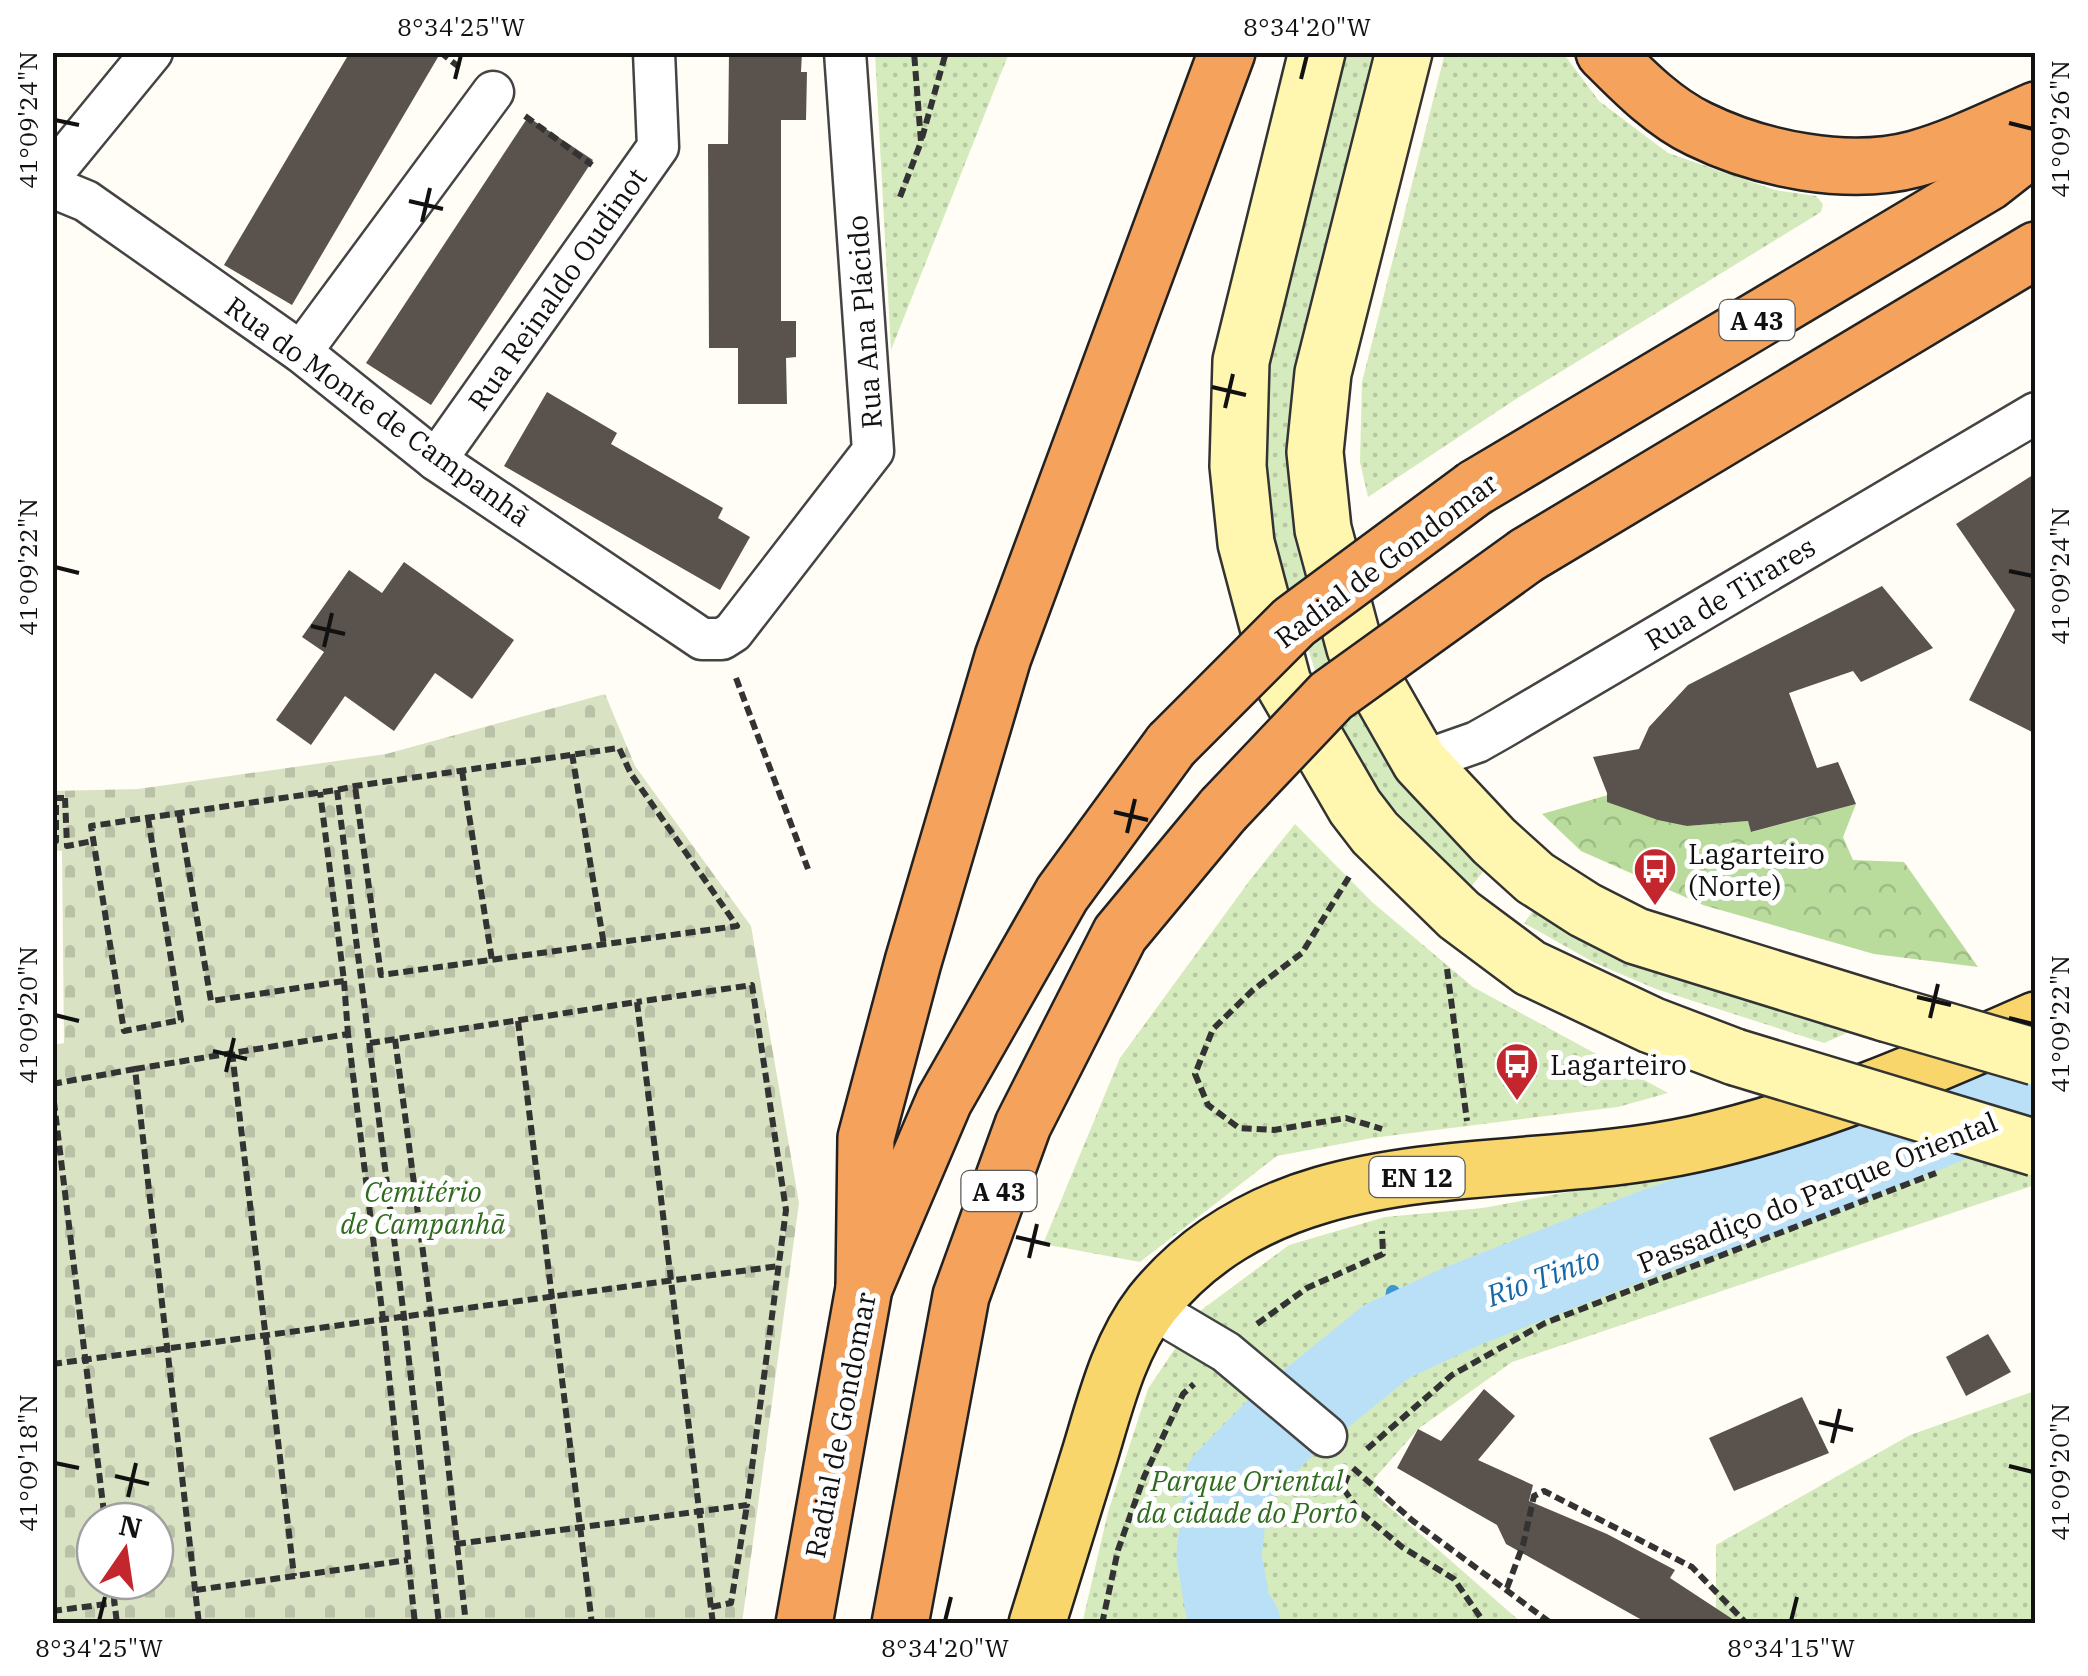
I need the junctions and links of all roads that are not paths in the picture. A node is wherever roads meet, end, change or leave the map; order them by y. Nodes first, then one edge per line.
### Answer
1 (152, 52) edge
2 (654, 52) edge
3 (845, 52) edge
4 (1227, 52) edge
5 (1317, 52) edge
6 (1404, 52) edge
7 (1604, 52) edge
8 (492, 92) road end
9 (2036, 110) edge
10 (2036, 144) edge
11 (52, 174) edge
12 (52, 187) edge
13 (2036, 250) edge
14 (300, 352) junction
15 (2036, 413) edge
16 (436, 460) junction
17 (712, 639) joint
18 (1420, 762) junction
19 (2036, 1020) edge
20 (2036, 1057) edge
21 (2036, 1148) edge
22 (864, 1288) junction
23 (1150, 1307) junction
24 (1339, 1451) road end
25 (804, 1624) edge
26 (900, 1624) edge
27 (1038, 1624) edge

1 - 11 street
2 - 16 street, Rua Reinaldo Oudinot
3 - 17 street, Rua Ana Plácido
4 - 22 highway
5 - 21 main road, bridge
6 - 18 main road
7 - 9 highway
8 - 14 street
10 - 22 highway, Radial de Gondomar / A 43, bridge
12 - 14 street, Rua do Monte de Campanhã
13 - 26 highway, A 43, bridge
14 - 16 street, Rua do Monte de Campanhã
15 - 18 street, Rua de Tirares
16 - 17 street, Rua do Monte de Campanhã
18 - 20 main road, bridge
19 - 23 main road, EN 12
22 - 25 highway, Radial de Gondomar / A 43
23 - 24 street
23 - 27 main road, EN 12

